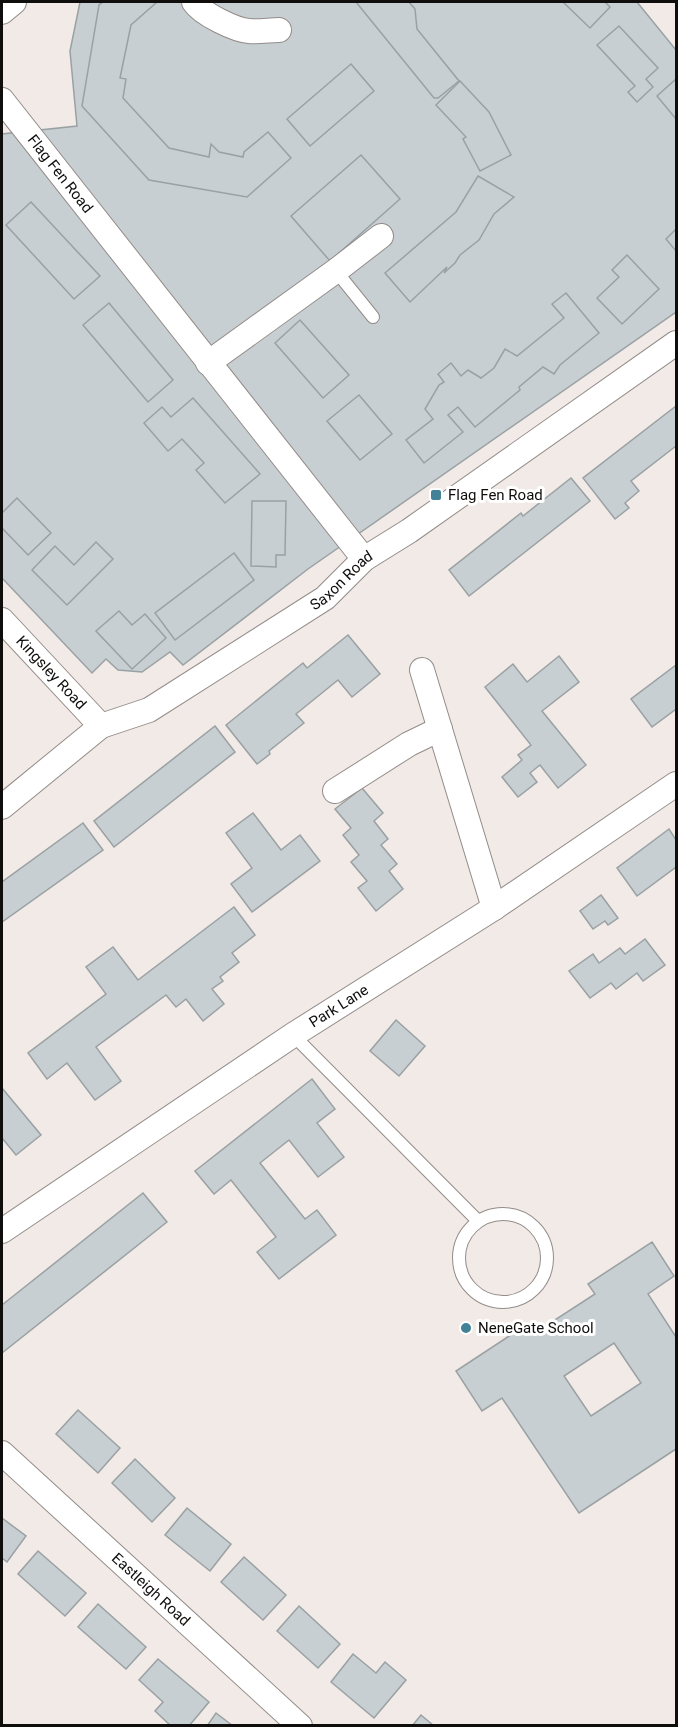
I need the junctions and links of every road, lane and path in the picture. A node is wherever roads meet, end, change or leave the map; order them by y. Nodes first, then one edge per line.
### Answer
1 (14, 2) edge
2 (194, 2) edge
3 (2, 12) edge
4 (279, 30) dead end
5 (2, 100) edge
6 (381, 236) dead end
7 (336, 271) junction
8 (373, 317) dead end
9 (676, 343) edge
10 (208, 363) junction
11 (364, 560) junction
12 (2, 620) edge
13 (422, 670) dead end
14 (101, 726) junction
15 (440, 729) junction
16 (676, 784) edge
17 (335, 791) dead end
18 (2, 807) edge
19 (494, 908) junction
20 (293, 1035) junction
21 (478, 1221) junction
22 (2, 1231) edge
23 (2, 1454) edge
24 (300, 1725) edge

1 - 3 street
2 - 4 street
5 - 10 street, Flag Fen Road
6 - 7 street
7 - 8 lane
7 - 10 street
9 - 11 street, Saxon Road
10 - 11 street, Flag Fen Road
11 - 14 street, Saxon Road
12 - 14 street, Kingsley Road
13 - 15 street
14 - 18 street, Saxon Road
15 - 17 street
15 - 19 street
16 - 19 street, Park Lane
19 - 20 street, Park Lane
20 - 21 lane
20 - 22 street, Park Lane
21 - 21 lane
23 - 24 street, Eastleigh Road

